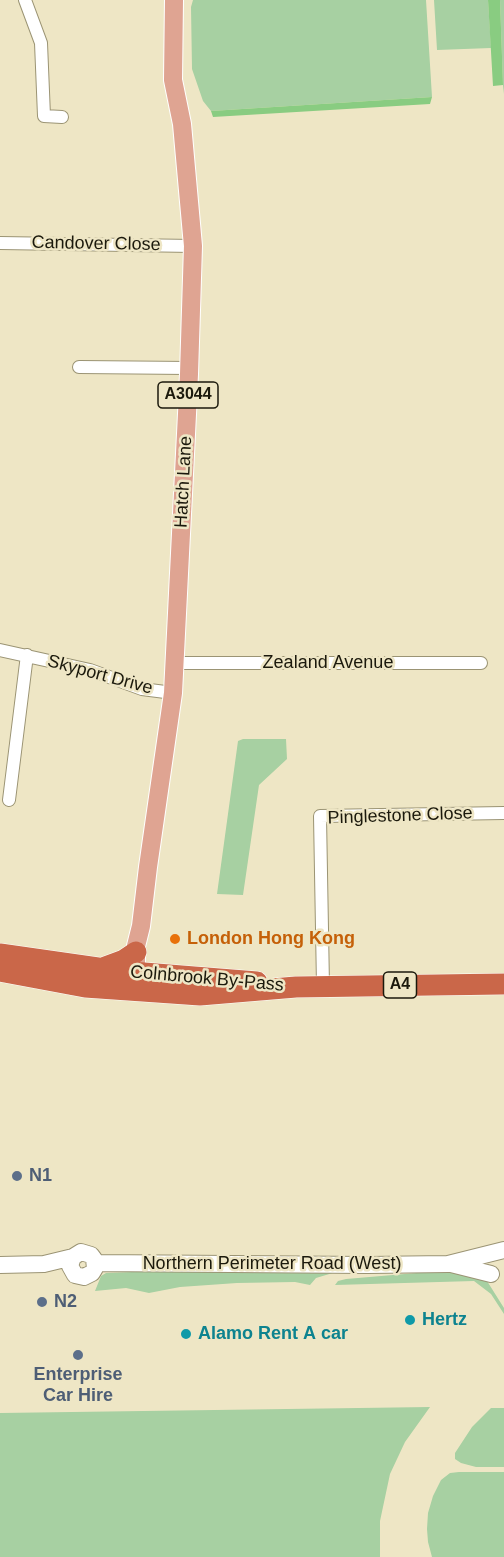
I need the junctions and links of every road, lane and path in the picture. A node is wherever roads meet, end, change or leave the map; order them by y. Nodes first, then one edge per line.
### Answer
1 (25, 0) edge
2 (174, 0) edge
3 (62, 117) dead end
4 (0, 243) edge
5 (192, 246) junction
6 (79, 367) dead end
7 (189, 368) junction
8 (0, 650) edge
9 (27, 656) junction
10 (175, 663) junction
11 (481, 663) dead end
12 (173, 693) junction
13 (9, 800) dead end
14 (504, 813) edge
15 (0, 954) edge
16 (0, 971) edge
17 (139, 976) junction
18 (504, 984) edge
19 (323, 986) junction
20 (499, 1252) edge
21 (448, 1264) junction
22 (0, 1265) edge
23 (497, 1277) edge

1 - 3 street
2 - 5 main road, Hatch Lane / A3044
4 - 5 street, Candover Close
5 - 7 main road, Hatch Lane / A3044
6 - 7 street
7 - 10 main road, Hatch Lane / A3044
8 - 9 street, Skyport Drive
9 - 12 street, Skyport Drive
9 - 13 street, Skyport Drive
10 - 11 street, Zealand Avenue
10 - 12 main road, Hatch Lane / A3044
12 - 17 main road, Hatch Lane / A3044
14 - 19 street, Pinglestone Close
15 - 17 highway
16 - 17 highway, Colnbrook By-Pass / A4
17 - 19 highway, Colnbrook By-Pass / A4
18 - 19 highway, A4
20 - 21 street, Northern Perimeter Road (West)
20 - 23 street
21 - 22 street, Northern Perimeter Road (West)
21 - 23 street, Northern Perimeter Road (West)

